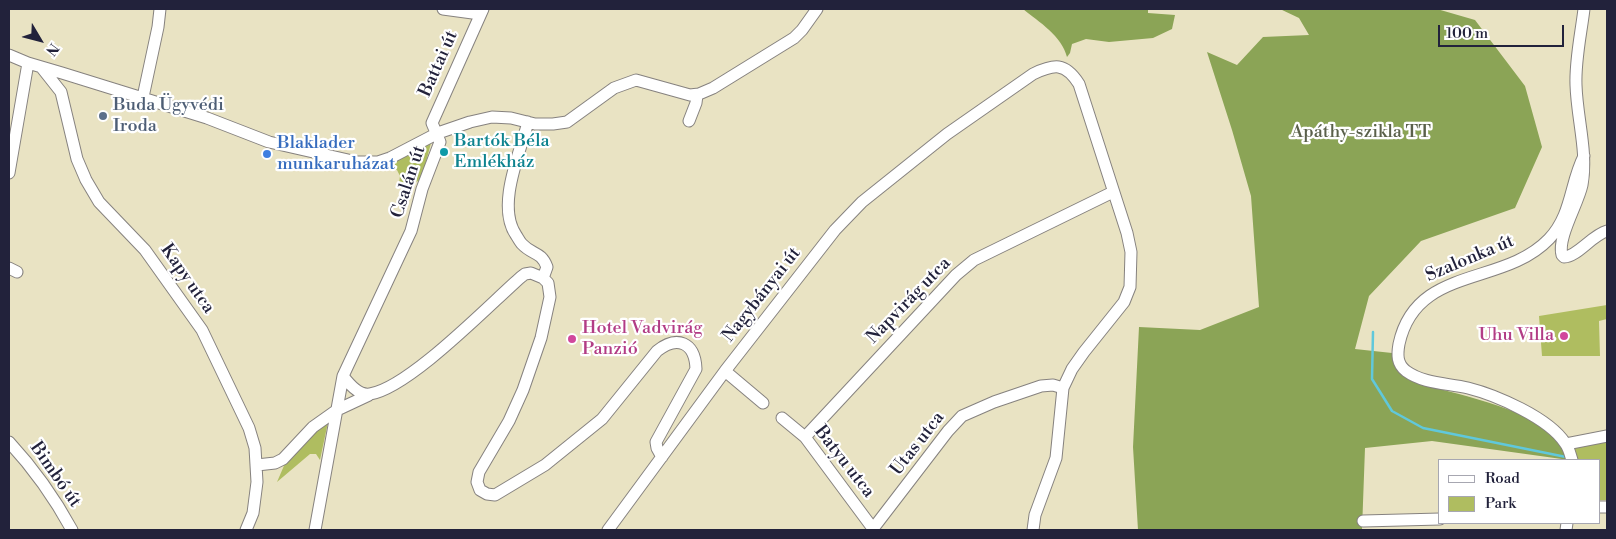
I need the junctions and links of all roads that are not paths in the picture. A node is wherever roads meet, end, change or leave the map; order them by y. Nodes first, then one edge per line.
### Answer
1 (160, 9) edge
2 (443, 9) edge
3 (817, 9) edge
4 (1584, 9) edge
5 (482, 11) edge
6 (9, 55) edge
7 (28, 64) junction
8 (42, 68) junction
9 (697, 95) junction
10 (143, 97) junction
11 (528, 122) junction
12 (689, 122) dead end
13 (438, 133) junction
14 (1584, 156) junction
15 (9, 173) edge
16 (1113, 192) junction
17 (1607, 230) edge
18 (543, 278) junction
19 (725, 371) junction
20 (343, 376) junction
21 (1063, 388) junction
22 (369, 395) junction
23 (763, 402) dead end
24 (337, 410) junction
25 (782, 418) dead end
26 (1607, 436) edge
27 (805, 437) junction
28 (9, 442) edge
29 (1566, 444) junction
30 (662, 457) junction
31 (1572, 459) edge
32 (257, 465) junction
33 (1363, 521) dead end
34 (1432, 523) edge
35 (72, 530) edge
36 (246, 530) edge
37 (315, 530) edge
38 (608, 530) edge
39 (873, 530) edge
40 (1033, 530) edge

1 - 10 street
2 - 5 street
3 - 9 street
4 - 14 street, Szalonka út
5 - 13 street, Battai út
6 - 7 street
7 - 8 street
7 - 15 street
8 - 10 street
8 - 32 street, Kapy utca
9 - 11 street, Csalán út
9 - 12 street
10 - 13 street
11 - 13 street, Csalán út
11 - 18 street
13 - 20 street, Csalán út
14 - 17 street
14 - 29 street, Szalonka út
16 - 19 street, Nagybányai út
16 - 21 street, Nagybányai út
16 - 27 street, Napvirág utca
18 - 22 street
18 - 30 street
19 - 23 street
19 - 30 street, Nagybányai út
20 - 22 street
20 - 24 street, Csalán út
21 - 39 street, Utas utca
21 - 40 street, Nagybányai út
22 - 24 street
24 - 32 street
24 - 37 street, Csalán út
25 - 27 street, Batyu utca
26 - 29 street
27 - 39 street, Batyu utca
28 - 35 street, Bimbó út
29 - 31 street, Szalonka út
30 - 38 street, Nagybányai út
32 - 36 street, Kapy utca
33 - 34 street

